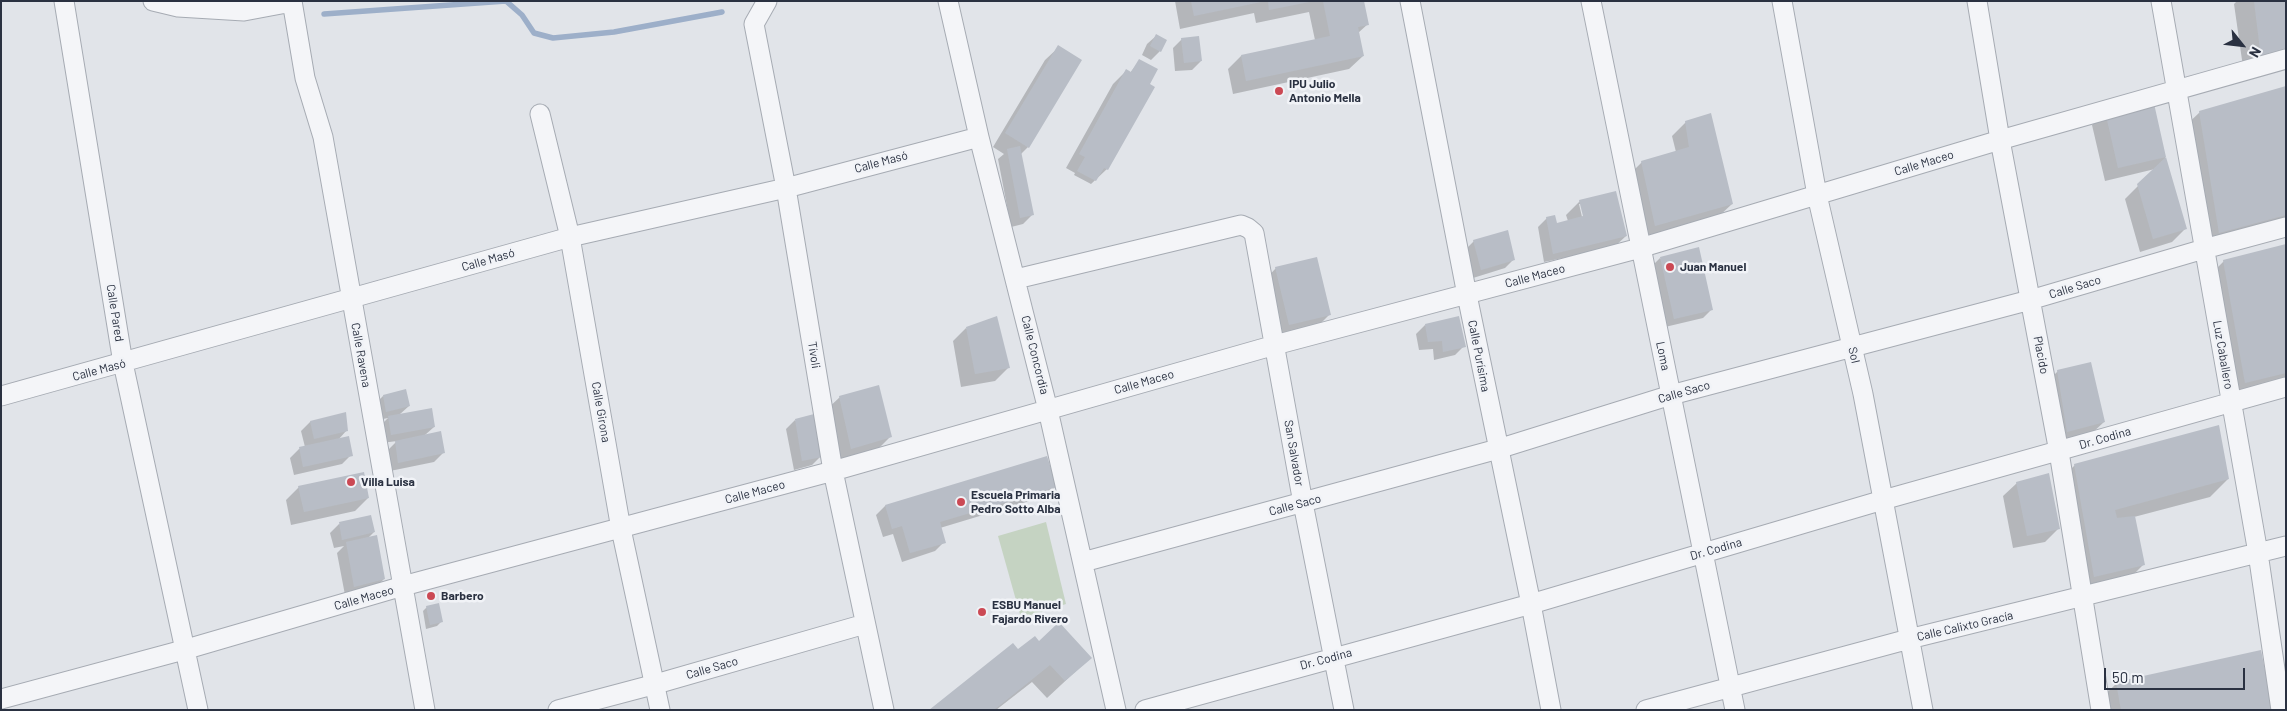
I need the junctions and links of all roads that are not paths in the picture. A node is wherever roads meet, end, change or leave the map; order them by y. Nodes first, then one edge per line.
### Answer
1 (64, 1) edge
2 (153, 1) edge
3 (292, 1) edge
4 (767, 1) edge
5 (948, 1) edge
6 (1410, 1) edge
7 (1591, 1) edge
8 (1782, 1) edge
9 (1977, 1) edge
10 (2161, 1) edge
11 (2286, 59) edge
12 (2175, 90) junction
13 (540, 114) dead end
14 (979, 136) junction
15 (2000, 140) junction
16 (786, 188) junction
17 (1817, 195) junction
18 (2286, 227) edge
19 (570, 237) junction
20 (1640, 248) junction
21 (2204, 249) junction
22 (1016, 279) junction
23 (1467, 295) junction
24 (350, 299) junction
25 (2030, 300) junction
26 (1275, 345) junction
27 (1851, 346) junction
28 (123, 363) junction
29 (2286, 387) edge
30 (1671, 395) junction
31 (1, 396) edge
32 (2231, 401) junction
33 (1048, 410) junction
34 (1498, 448) junction
35 (2059, 452) junction
36 (832, 471) junction
37 (1883, 500) junction
38 (1304, 503) junction
39 (621, 529) junction
40 (2286, 546) edge
41 (2258, 552) junction
42 (1702, 553) junction
43 (1083, 562) junction
44 (404, 586) junction
45 (2083, 597) junction
46 (1531, 604) junction
47 (865, 624) junction
48 (1909, 639) junction
49 (187, 649) junction
50 (1335, 657) junction
51 (656, 684) junction
52 (1730, 688) junction
53 (1, 699) edge
54 (198, 710) edge
55 (425, 710) edge
56 (558, 710) edge
57 (660, 710) edge
58 (884, 710) edge
59 (1116, 710) edge
60 (1145, 710) edge
61 (1344, 710) edge
62 (1551, 710) edge
63 (1646, 710) edge
64 (1735, 710) edge
65 (1923, 710) edge
66 (2101, 710) edge
67 (2281, 710) edge

1 - 28 street, Calle Pared
2 - 3 street
3 - 24 street, Calle Ravena
4 - 16 street, Tívoli
5 - 14 street, Calle Concordia
6 - 23 street, Calle Purísima
7 - 20 street, Loma
8 - 17 street, Sol
9 - 15 street, Placido
10 - 12 street, Luz Caballero
11 - 12 street, Calle Maceo
12 - 15 street, Calle Maceo
12 - 21 street, Luz Caballero
13 - 19 street, Calle Girona
14 - 16 street, Calle Masó
14 - 22 street, Calle Concordia
15 - 17 street, Calle Maceo
15 - 25 street, Placido
16 - 19 street, Calle Masó
16 - 36 street, Tívoli
17 - 20 street, Calle Maceo
17 - 27 street, Sol
18 - 21 street, Calle Saco
19 - 24 street, Calle Masó
19 - 39 street, Calle Girona
20 - 23 street, Calle Maceo
20 - 30 street, Loma
21 - 25 street, Calle Saco
21 - 32 street, Luz Caballero
22 - 26 street, San Salvador
22 - 33 street, Calle Concordia
23 - 26 street, Calle Maceo
23 - 34 street, Calle Purísima
24 - 28 street, Calle Masó
24 - 44 street, Calle Ravena
25 - 27 street, Calle Saco
25 - 35 street, Placido
26 - 33 street, Calle Maceo
26 - 38 street, San Salvador
27 - 30 street, Calle Saco
27 - 37 street, Sol
28 - 31 street, Calle Masó
28 - 49 street, Calle Pared
29 - 32 street, Dr. Codina
30 - 34 street, Calle Saco
30 - 42 street, Loma
32 - 35 street, Dr. Codina
32 - 41 street, Luz Caballero
33 - 36 street, Calle Maceo
33 - 43 street, Calle Concordia
34 - 38 street, Calle Saco
34 - 46 street, Calle Purísima
35 - 37 street, Dr. Codina
35 - 45 street, Placido
36 - 39 street, Calle Maceo
36 - 47 street, Tívoli
37 - 42 street, Dr. Codina
37 - 48 street, Sol
38 - 43 street, Calle Saco
38 - 50 street, San Salvador
39 - 44 street, Calle Maceo
39 - 51 street, Calle Girona
40 - 41 street, Calle Calixto Gracía
41 - 45 street, Calle Calixto Gracía
41 - 67 street, Luz Caballero
42 - 46 street, Dr. Codina
42 - 52 street, Loma
43 - 59 street, Calle Concordia
44 - 49 street, Calle Maceo
44 - 55 street, Calle Ravena
45 - 48 street, Calle Calixto Gracía
45 - 66 street, Placido
46 - 50 street, Dr. Codina
46 - 62 street, Calle Purísima
47 - 51 street, Calle Saco
47 - 58 street, Tívoli
48 - 52 street, Calle Calixto Gracía
48 - 65 street, Sol
49 - 53 street, Calle Maceo
49 - 54 street, Calle Pared
50 - 60 street, Dr. Codina
50 - 61 street, San Salvador
51 - 56 street, Calle Saco
51 - 57 street, Calle Girona
52 - 63 street, Calle Calixto Gracía
52 - 64 street, Loma

